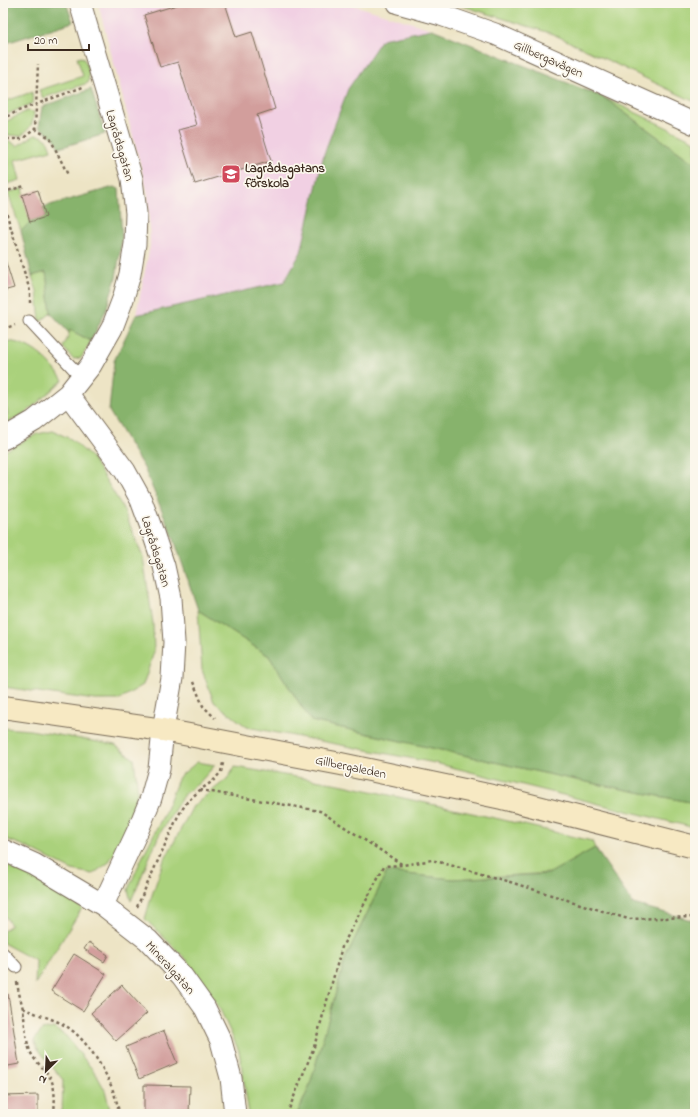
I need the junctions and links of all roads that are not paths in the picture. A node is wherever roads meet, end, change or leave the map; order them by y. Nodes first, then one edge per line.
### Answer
1 (80, 3) edge
2 (398, 3) edge
3 (695, 124) edge
4 (29, 321) road end
5 (81, 377) junction
6 (68, 394) junction
7 (3, 439) edge
8 (3, 707) edge
9 (163, 730) junction
10 (695, 847) edge
11 (3, 850) edge
12 (102, 905) junction
13 (3, 953) edge
14 (16, 967) road end
15 (235, 1114) edge

1 - 5 street, Lagrådsgatan
2 - 3 street, Gillbergavägen
4 - 5 lane
5 - 6 street, Lagrådsgatan
6 - 7 street, Lagrådsgatan
6 - 9 street, Lagrådsgatan
8 - 9 main road, Gillbergaleden
9 - 10 main road, Gillbergaleden
9 - 12 street
11 - 12 street, Mineralgatan
12 - 15 street, Mineralgatan
13 - 14 lane

